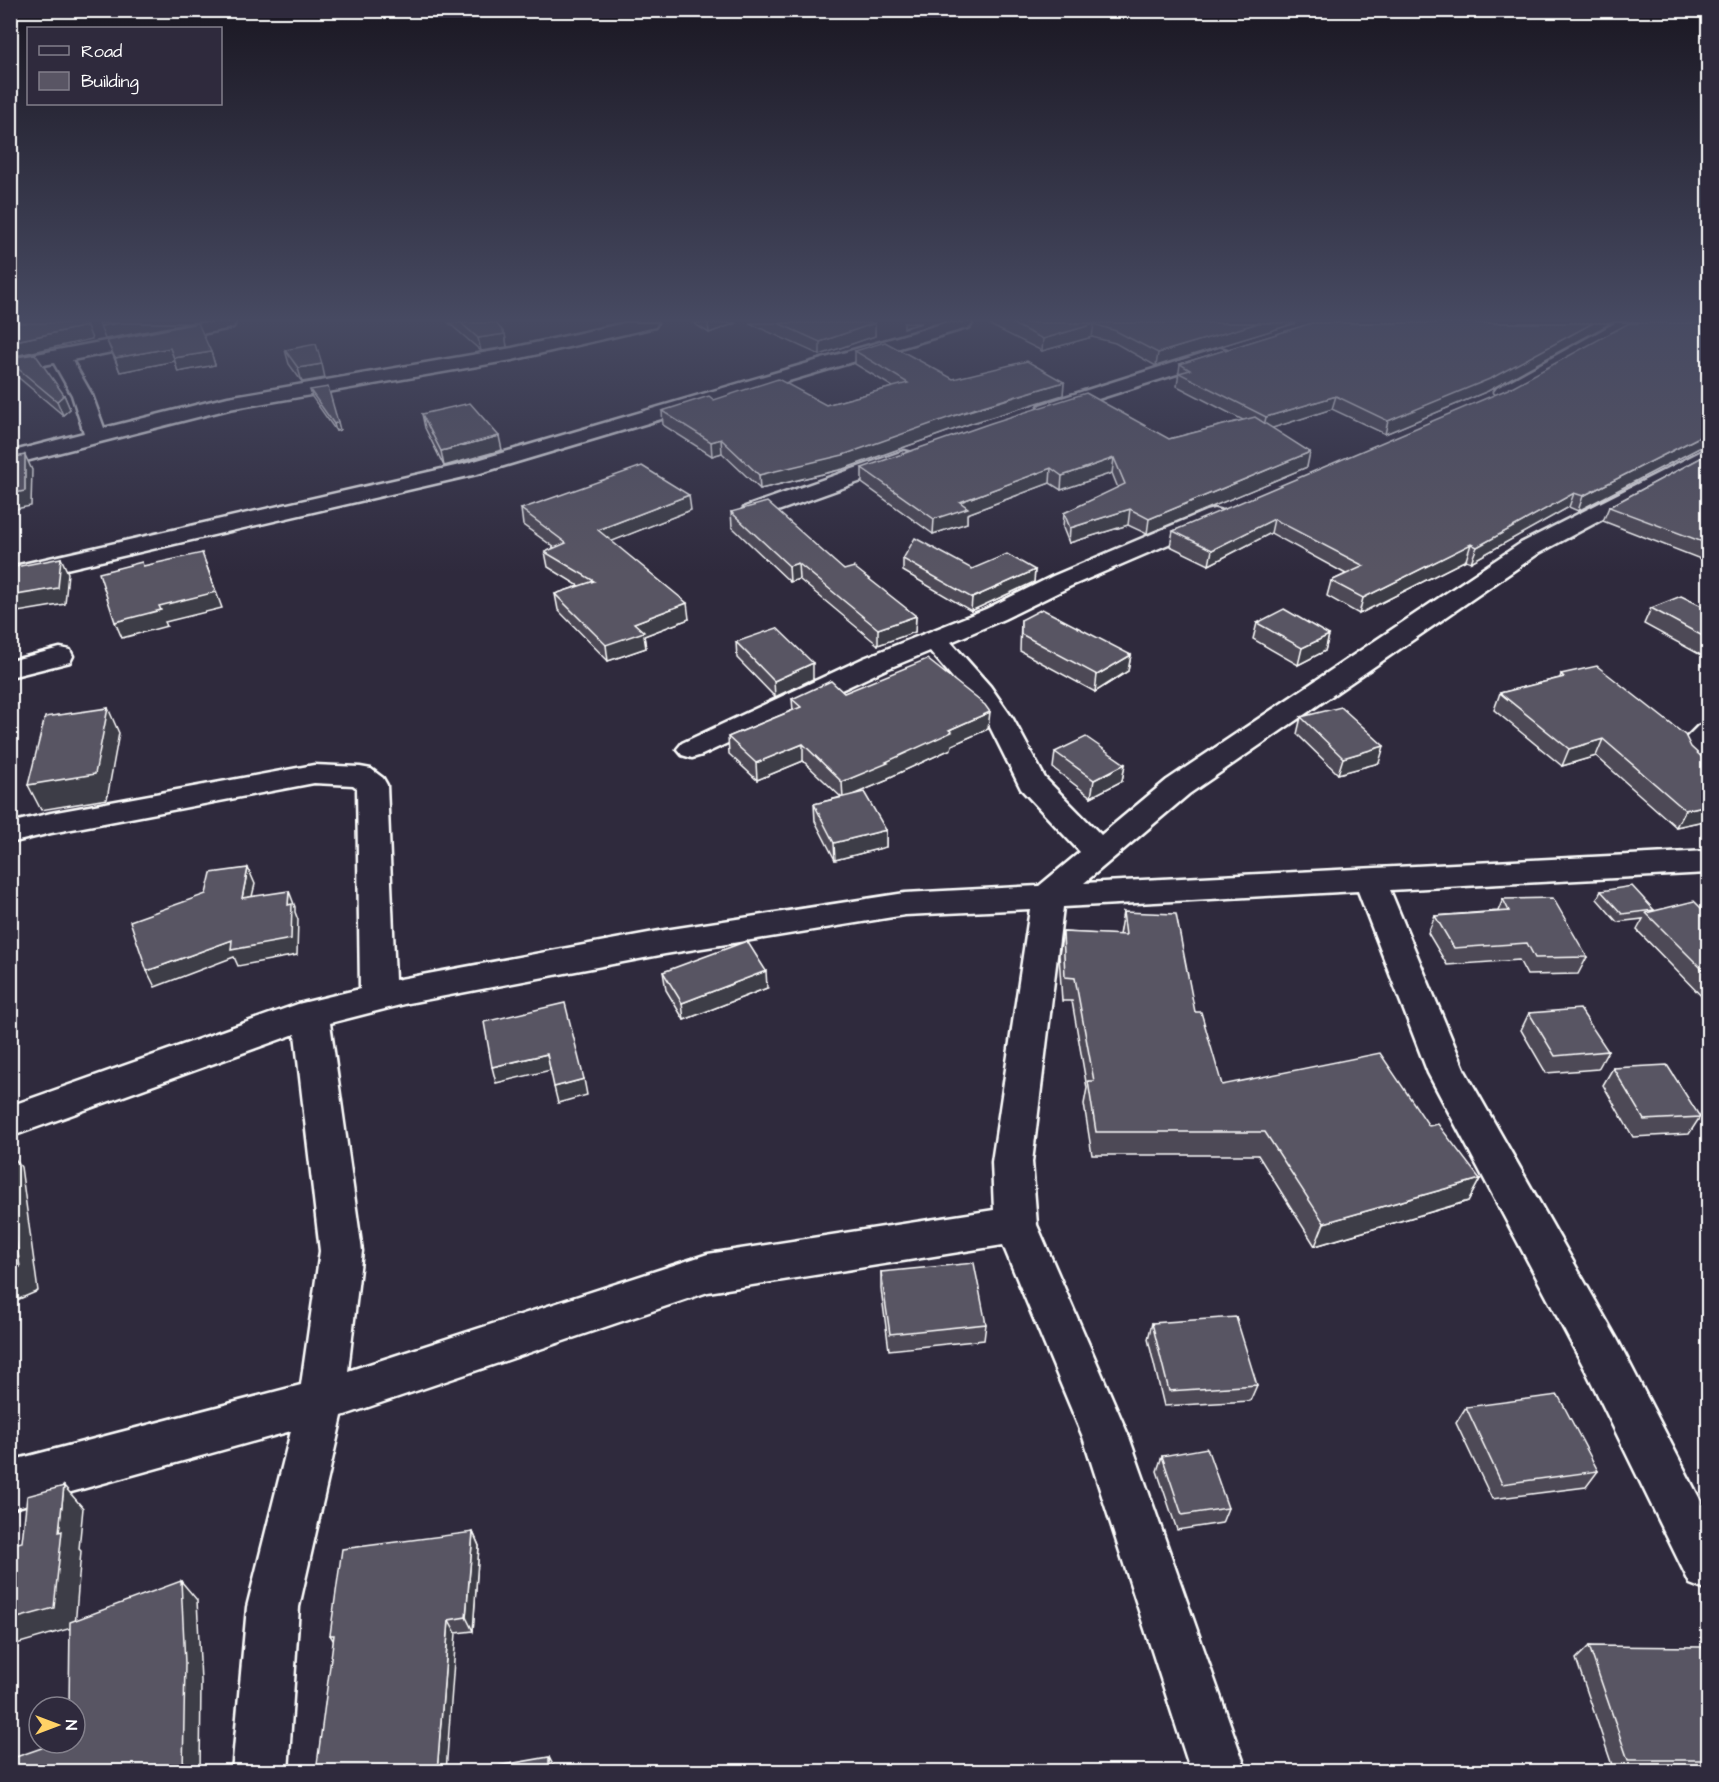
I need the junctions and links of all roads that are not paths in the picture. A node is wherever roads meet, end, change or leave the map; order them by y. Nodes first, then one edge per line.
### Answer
1 (86, 406) edge
2 (216, 406) edge
3 (682, 406) edge
4 (1056, 406) edge
5 (1025, 416) edge
6 (96, 437) junction
7 (927, 450) edge
8 (1708, 455) edge
9 (10, 459) edge
10 (1235, 507) edge
11 (753, 512) edge
12 (10, 575) edge
13 (934, 639) junction
14 (60, 656) dead end
15 (10, 669) edge
16 (1708, 732) edge
17 (692, 749) dead end
18 (1708, 770) edge
19 (10, 833) edge
20 (1100, 853) junction
21 (1708, 862) edge
22 (1369, 879) junction
23 (1048, 896) junction
24 (378, 998) junction
25 (311, 1014) junction
26 (10, 1122) edge
27 (1016, 1225) junction
28 (322, 1401) junction
29 (10, 1485) edge
30 (1708, 1566) edge
31 (260, 1772) edge
32 (1219, 1772) edge

1 - 6 street
2 - 6 street
3 - 12 street
4 - 5 street
6 - 9 street
7 - 11 street
8 - 20 street
10 - 13 street
13 - 17 street
13 - 20 street
14 - 15 street
16 - 18 street
19 - 24 street
20 - 23 street
21 - 22 street
22 - 23 street
22 - 30 street
23 - 24 street
23 - 27 street
24 - 25 street
25 - 26 street
25 - 28 street
27 - 28 street
27 - 32 street
28 - 29 street
28 - 31 street

